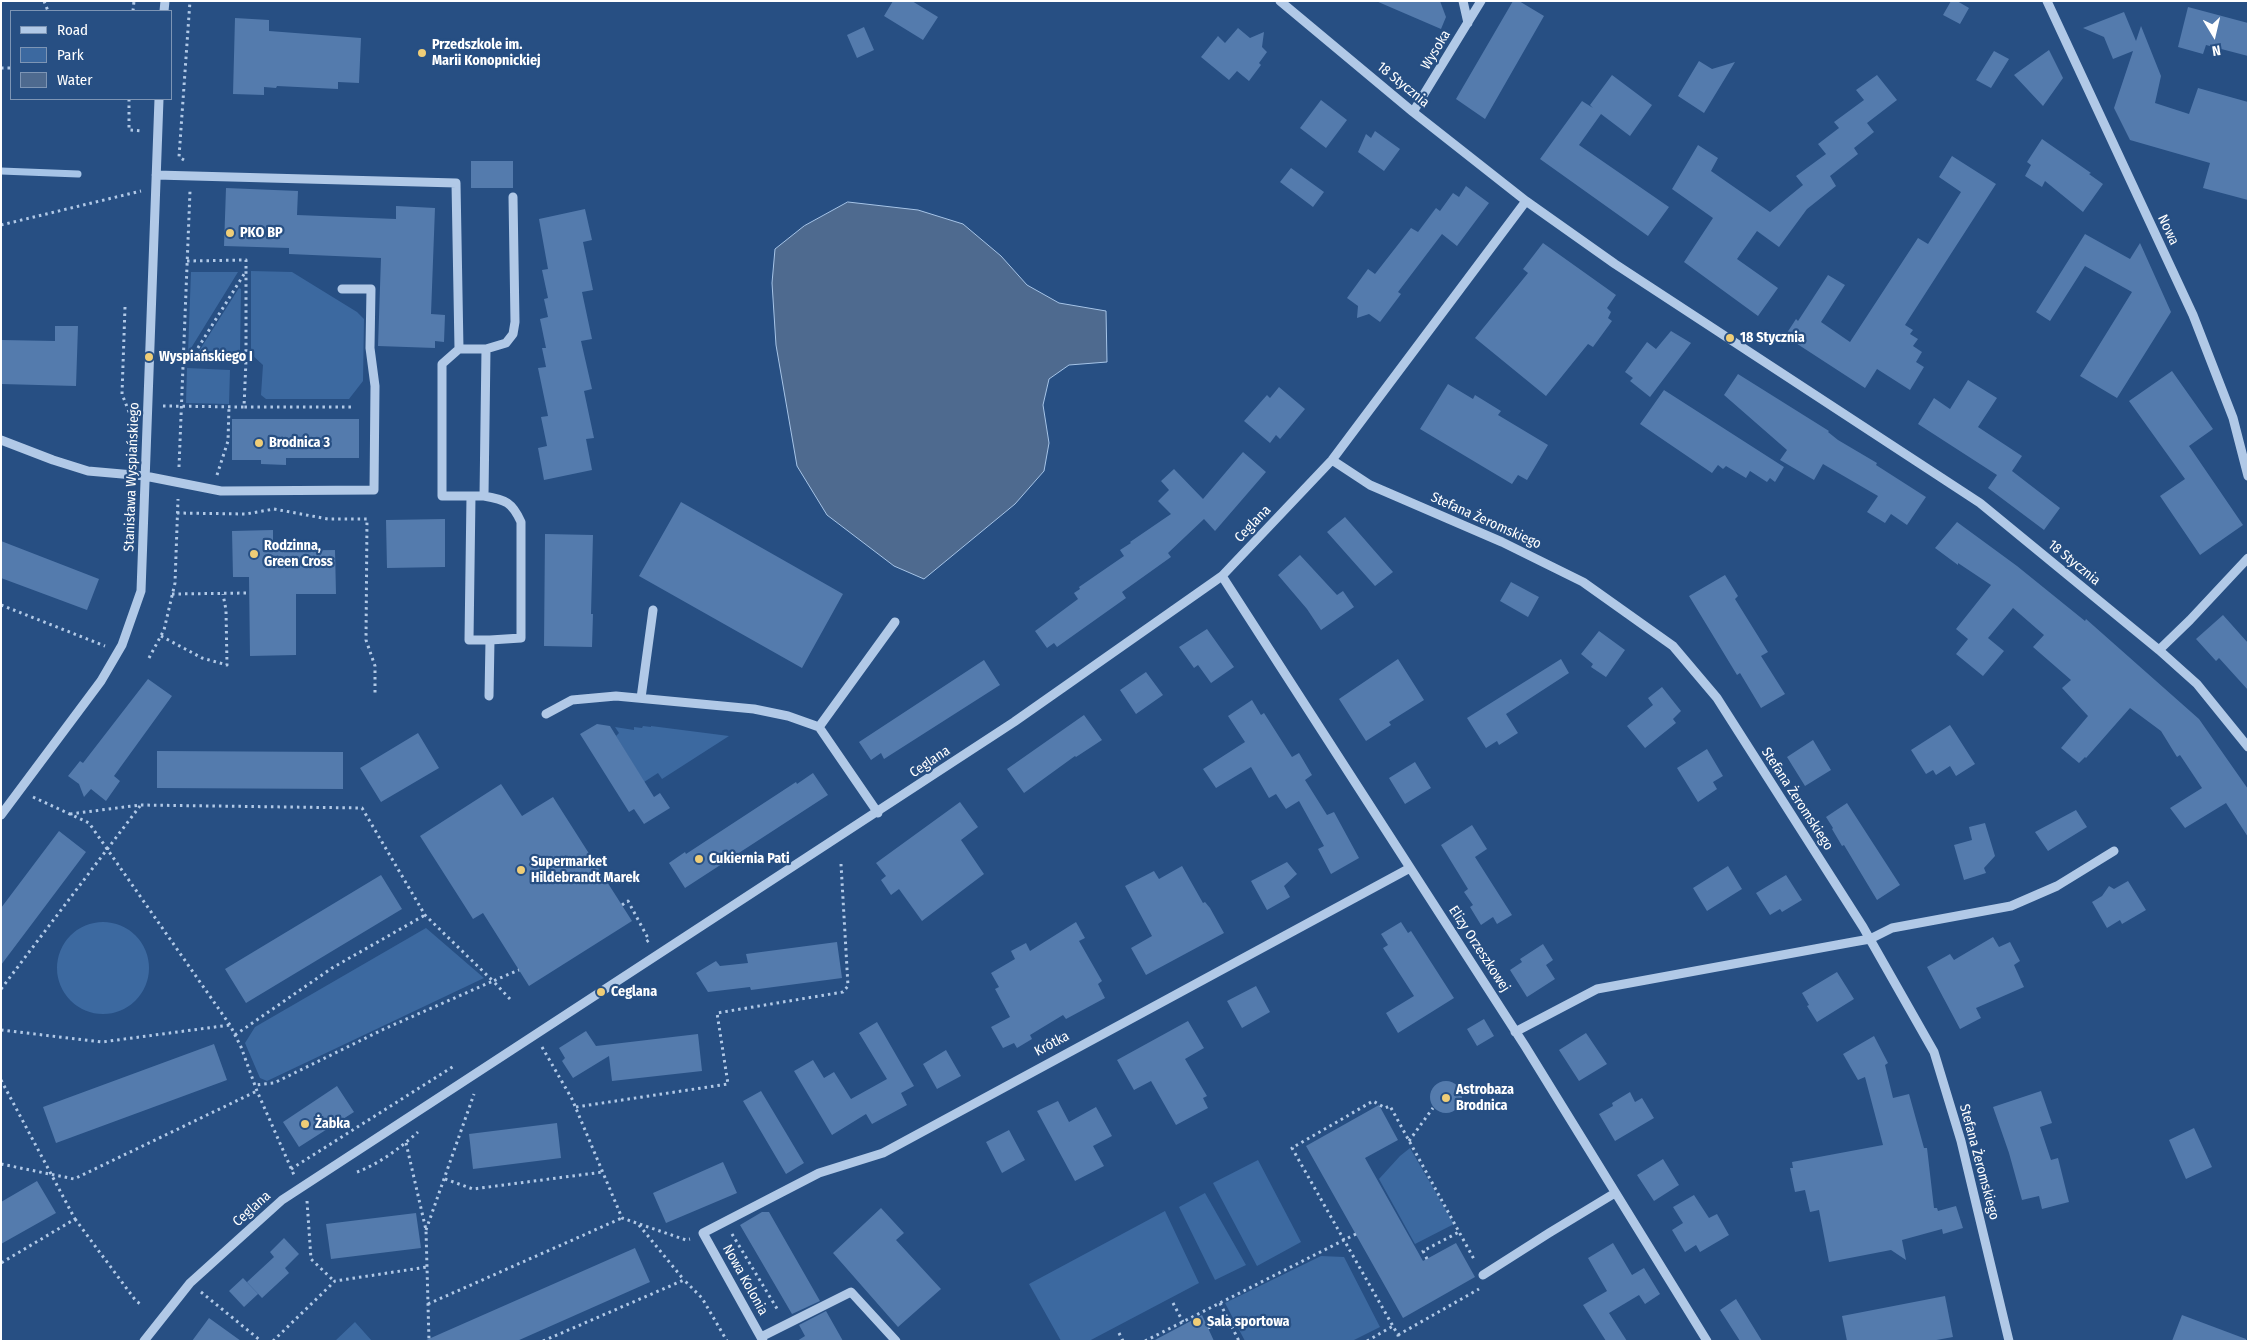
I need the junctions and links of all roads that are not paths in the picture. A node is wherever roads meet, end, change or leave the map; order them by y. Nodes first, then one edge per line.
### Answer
1 (1280, 1) edge
2 (1463, 1) edge
3 (1481, 1) edge
4 (2047, 2) edge
5 (1468, 23) junction
6 (159, 100) edge
7 (1414, 112) junction
8 (156, 175) junction
9 (513, 197) dead end
10 (1526, 201) junction
11 (342, 289) dead end
12 (459, 349) junction
13 (486, 349) junction
14 (1, 440) edge
15 (1332, 460) junction
16 (144, 476) junction
17 (2248, 476) edge
18 (472, 496) junction
19 (484, 496) junction
20 (2248, 558) edge
21 (1222, 576) junction
22 (653, 610) dead end
23 (895, 622) dead end
24 (490, 640) junction
25 (2159, 650) junction
26 (489, 696) dead end
27 (641, 698) junction
28 (546, 714) dead end
29 (819, 727) junction
30 (2248, 747) edge
31 (878, 813) junction
32 (1, 815) edge
33 (2114, 851) dead end
34 (1410, 868) junction
35 (1870, 939) junction
36 (1515, 1032) junction
37 (1615, 1193) junction
38 (703, 1233) joint
39 (1483, 1275) road end
40 (762, 1339) edge
41 (144, 1341) edge
42 (896, 1341) edge
43 (1707, 1341) edge
44 (2009, 1341) edge

1 - 7 street, 18 Stycznia
2 - 5 street
3 - 5 street, Wysoka
4 - 17 street, Nowa
5 - 7 street, Wysoka
6 - 8 street, Stanisława Wyspiańskiego
7 - 10 street, 18 Stycznia
8 - 12 street
8 - 16 street, Stanisława Wyspiańskiego
9 - 13 street
10 - 15 street, Ceglana
10 - 25 street, 18 Stycznia
11 - 16 street
12 - 13 street
12 - 18 street
13 - 19 street
14 - 16 street
15 - 21 street, Ceglana
15 - 35 street, Stefana Żeromskiego
16 - 32 street, Stanisława Wyspiańskiego
18 - 19 street
18 - 24 street
19 - 24 street
20 - 25 street
21 - 31 street, Ceglana
21 - 34 street, Elizy Orzeszkowej
22 - 27 street
23 - 29 street
24 - 26 street
25 - 30 street, 18 Stycznia
27 - 28 street
27 - 29 street
29 - 31 street
31 - 41 street, Ceglana
33 - 35 street
34 - 36 street, Elizy Orzeszkowej
34 - 38 street, Krótka
35 - 36 street
35 - 44 street, Stefana Żeromskiego
36 - 37 street, Elizy Orzeszkowej
37 - 39 street
37 - 43 street, Elizy Orzeszkowej
38 - 40 street, Nowa Kolonia
40 - 42 street

